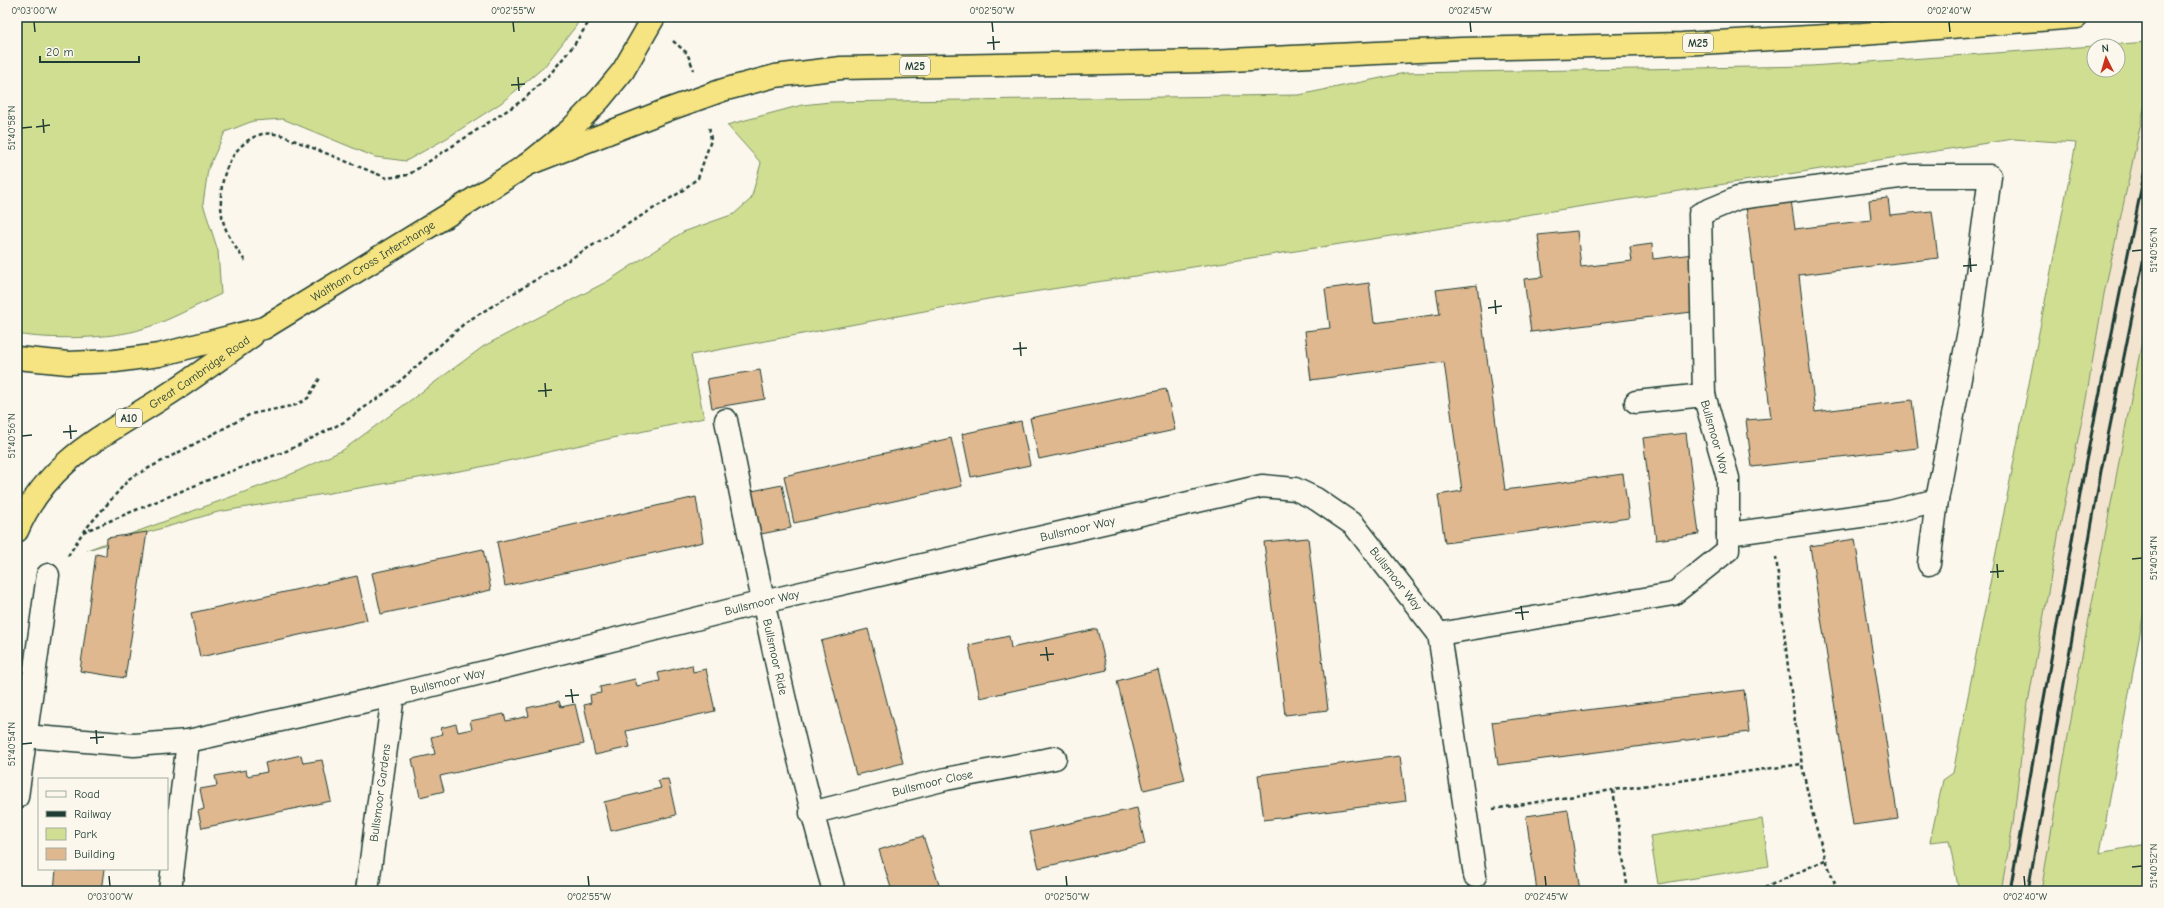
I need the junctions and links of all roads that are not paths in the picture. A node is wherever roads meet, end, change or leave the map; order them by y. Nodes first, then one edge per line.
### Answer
1 (654, 17) edge
2 (2077, 17) edge
3 (528, 164) junction
4 (264, 328) junction
5 (17, 358) edge
6 (1704, 395) junction
7 (1636, 402) dead end
8 (726, 420) dead end
9 (1937, 500) junction
10 (17, 531) edge
11 (1728, 534) junction
12 (1929, 564) dead end
13 (48, 575) dead end
14 (763, 602) junction
15 (1439, 634) junction
16 (393, 695) junction
17 (24, 736) junction
18 (188, 741) junction
19 (1055, 758) dead end
20 (17, 797) edge
21 (811, 813) junction
22 (1475, 876) dead end
23 (170, 891) edge
24 (367, 891) edge
25 (834, 891) edge

1 - 3 highway, Waltham Cross Interchange
2 - 3 highway, M25
3 - 4 highway, Waltham Cross Interchange
4 - 5 highway, Waltham Cross Interchange
4 - 10 highway, Great Cambridge Road / A10
6 - 7 street, Bullsmoor Way
6 - 9 street
6 - 11 street, Bullsmoor Way
8 - 14 street, Bullsmoor Ride
9 - 11 street
9 - 12 street
11 - 15 street, Bullsmoor Way
13 - 17 street
14 - 15 street, Bullsmoor Way
14 - 16 street, Bullsmoor Way
14 - 21 street, Bullsmoor Ride
15 - 22 street, Bullsmoor Way
16 - 18 street, Bullsmoor Way
16 - 24 street, Bullsmoor Gardens
17 - 18 street, Bullsmoor Way
17 - 20 street
18 - 23 street
19 - 21 street, Bullsmoor Close
21 - 25 street, Bullsmoor Ride

